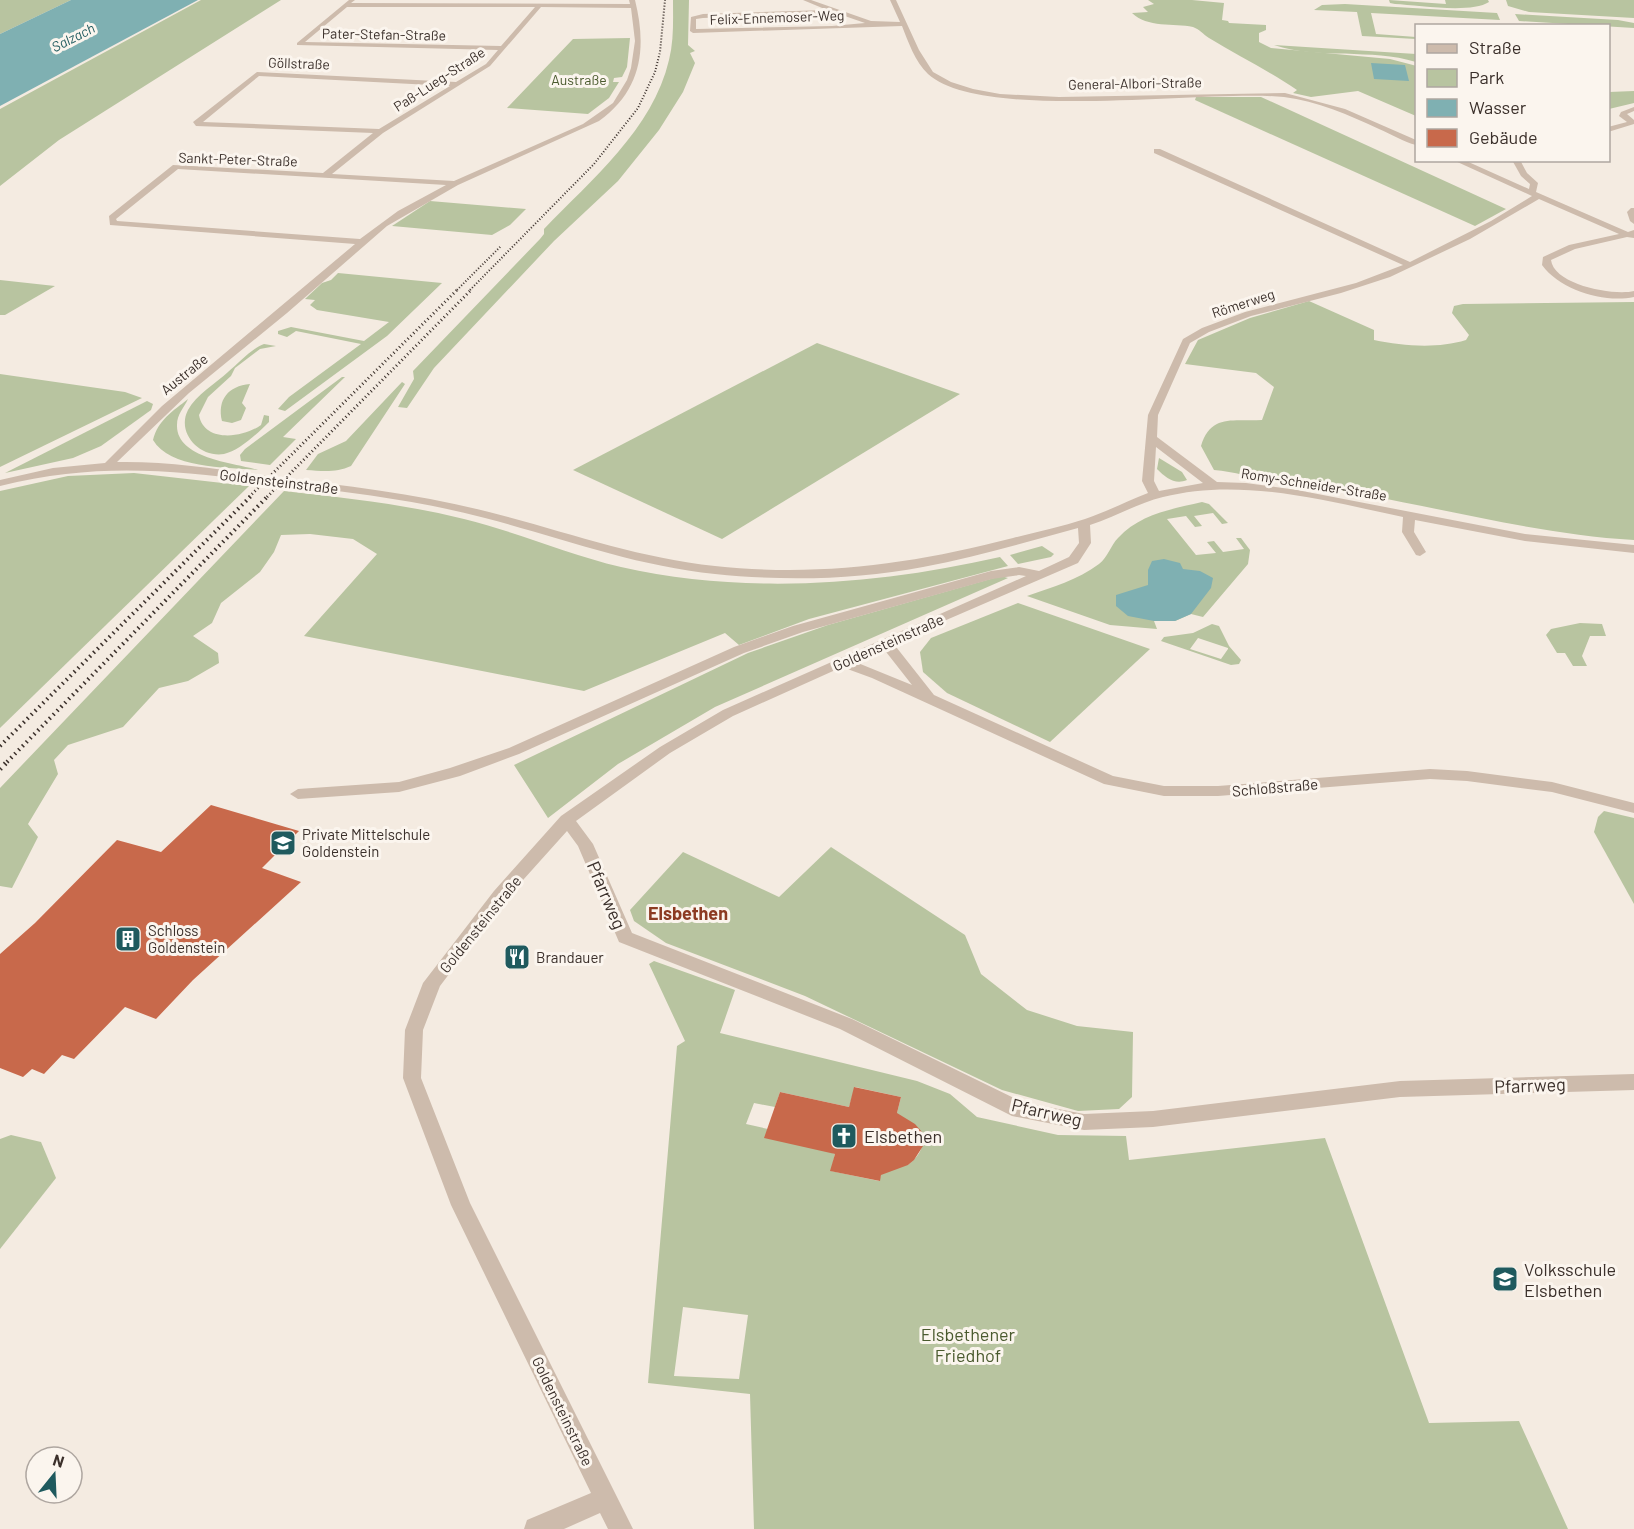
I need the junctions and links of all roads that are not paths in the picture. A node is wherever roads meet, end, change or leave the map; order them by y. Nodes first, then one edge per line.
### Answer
1 (352, 0) edge
2 (806, 0) edge
3 (893, 0) edge
4 (632, 3) edge
5 (345, 5) junction
6 (538, 7) junction
7 (837, 11) junction
8 (875, 24) junction
9 (905, 24) junction
10 (504, 48) junction
11 (459, 84) junction
12 (1634, 109) edge
13 (1634, 122) edge
14 (1610, 129) edge
15 (380, 132) junction
16 (1415, 143) edge
17 (1157, 151) dead end
18 (1461, 162) edge
19 (1517, 162) edge
20 (325, 175) junction
21 (455, 183) junction
22 (1535, 195) junction
23 (1634, 210) edge
24 (1634, 221) edge
25 (1633, 235) edge
26 (361, 242) junction
27 (1410, 265) junction
28 (1634, 294) edge
29 (1151, 438) junction
30 (108, 466) junction
31 (0, 483) edge
32 (1214, 486) junction
33 (1155, 495) junction
34 (1409, 514) junction
35 (1084, 523) junction
36 (1548, 540) junction
37 (1634, 549) edge
38 (1420, 552) dead end
39 (1548, 555) dead end
40 (1041, 575) junction
41 (885, 642) junction
42 (842, 662) junction
43 (930, 699) junction
44 (298, 794) dead end
45 (1634, 808) edge
46 (567, 820) junction
47 (1634, 1082) edge
48 (607, 1498) junction
49 (536, 1529) edge
50 (621, 1529) edge

1 - 5 street
2 - 7 street
3 - 9 street, General-Albori-Straße
4 - 6 street
4 - 21 street, Austraße
5 - 6 street, Pater-Stefan-Straße
5 - 10 street, Pater-Stefan-Straße
6 - 10 street, Paß-Lueg-Straße
7 - 8 street
7 - 8 street, Felix-Ennemoser-Weg
8 - 9 street
9 - 16 street, General-Albori-Straße
10 - 11 street, Paß-Lueg-Straße
11 - 15 street, Paß-Lueg-Straße
11 - 15 street, Göllstraße
12 - 13 street
13 - 14 street
15 - 20 street, Paß-Lueg-Straße
17 - 27 street
18 - 22 street
19 - 22 street
20 - 21 street, Sankt-Peter-Straße
20 - 26 street, Sankt-Peter-Straße
21 - 26 street, Austraße
22 - 25 street
22 - 27 street, Römerweg
23 - 24 street
25 - 28 street
26 - 30 street, Austraße
27 - 29 street, Römerweg
29 - 32 street
29 - 33 street, Römerweg
30 - 31 street, Goldensteinstraße
30 - 35 street, Goldensteinstraße
32 - 33 street, Goldensteinstraße
32 - 34 street, Romy-Schneider-Straße
33 - 35 street, Goldensteinstraße
34 - 36 street, Romy-Schneider-Straße
34 - 38 street
35 - 40 street, Goldensteinstraße
36 - 37 street, Romy-Schneider-Straße
36 - 39 street
40 - 41 street, Goldensteinstraße
40 - 44 street, Goldensteinstraße
41 - 42 street, Goldensteinstraße
41 - 43 street, Schloßstraße
42 - 43 street, Schloßstraße
42 - 46 street, Goldensteinstraße
43 - 45 street, Schloßstraße
46 - 47 street, Pfarrweg
46 - 48 street, Goldensteinstraße
48 - 49 street
48 - 50 street, Goldensteinstraße

